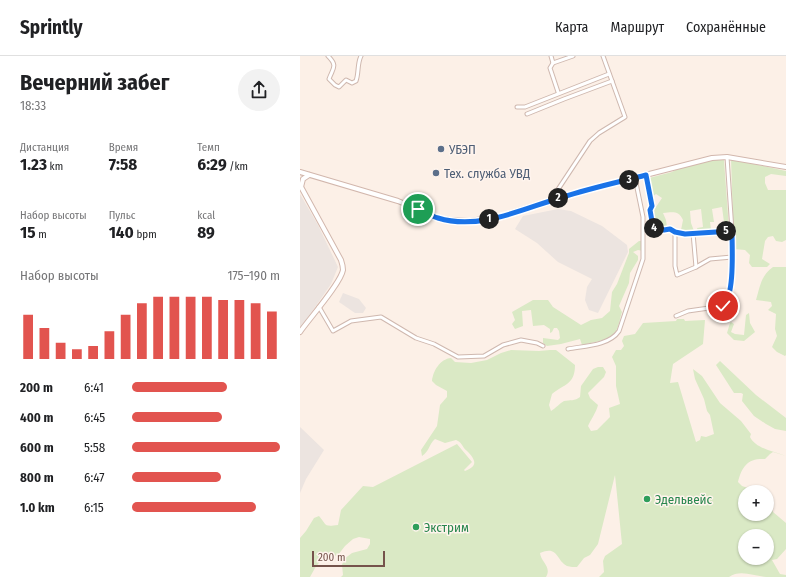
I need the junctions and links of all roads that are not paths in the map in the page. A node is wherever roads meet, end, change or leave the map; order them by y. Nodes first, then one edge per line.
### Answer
1 (328, 56) edge
2 (361, 56) edge
3 (551, 56) edge
4 (573, 56) edge
5 (603, 56) edge
6 (553, 64) junction
7 (609, 74) junction
8 (612, 81) junction
9 (560, 92) junction
10 (564, 99) junction
11 (517, 108) dead end
12 (527, 114) dead end
13 (727, 157) junction
14 (786, 167) edge
15 (300, 172) edge
16 (309, 175) junction
17 (646, 175) junction
18 (635, 178) junction
19 (301, 186) edge
20 (551, 200) junction
21 (674, 231) junction
22 (732, 231) junction
23 (693, 234) junction
24 (732, 257) junction
25 (696, 268) junction
26 (319, 307) junction
27 (676, 316) dead end
28 (300, 332) edge
29 (543, 346) dead end
30 (568, 349) dead end

1 - 2 street
3 - 6 street
4 - 6 street
5 - 7 street
6 - 9 street
7 - 8 street
7 - 9 street
8 - 10 street
8 - 20 street
9 - 10 street
9 - 11 street
10 - 12 street
13 - 14 street
13 - 17 street
13 - 22 street
15 - 16 street
16 - 19 street
16 - 20 street
17 - 18 street
17 - 21 street
18 - 20 street
18 - 30 street
19 - 26 street
21 - 23 street
21 - 25 street
22 - 23 street
22 - 24 street
23 - 25 street
24 - 25 street
24 - 27 street
26 - 28 street
26 - 29 street

